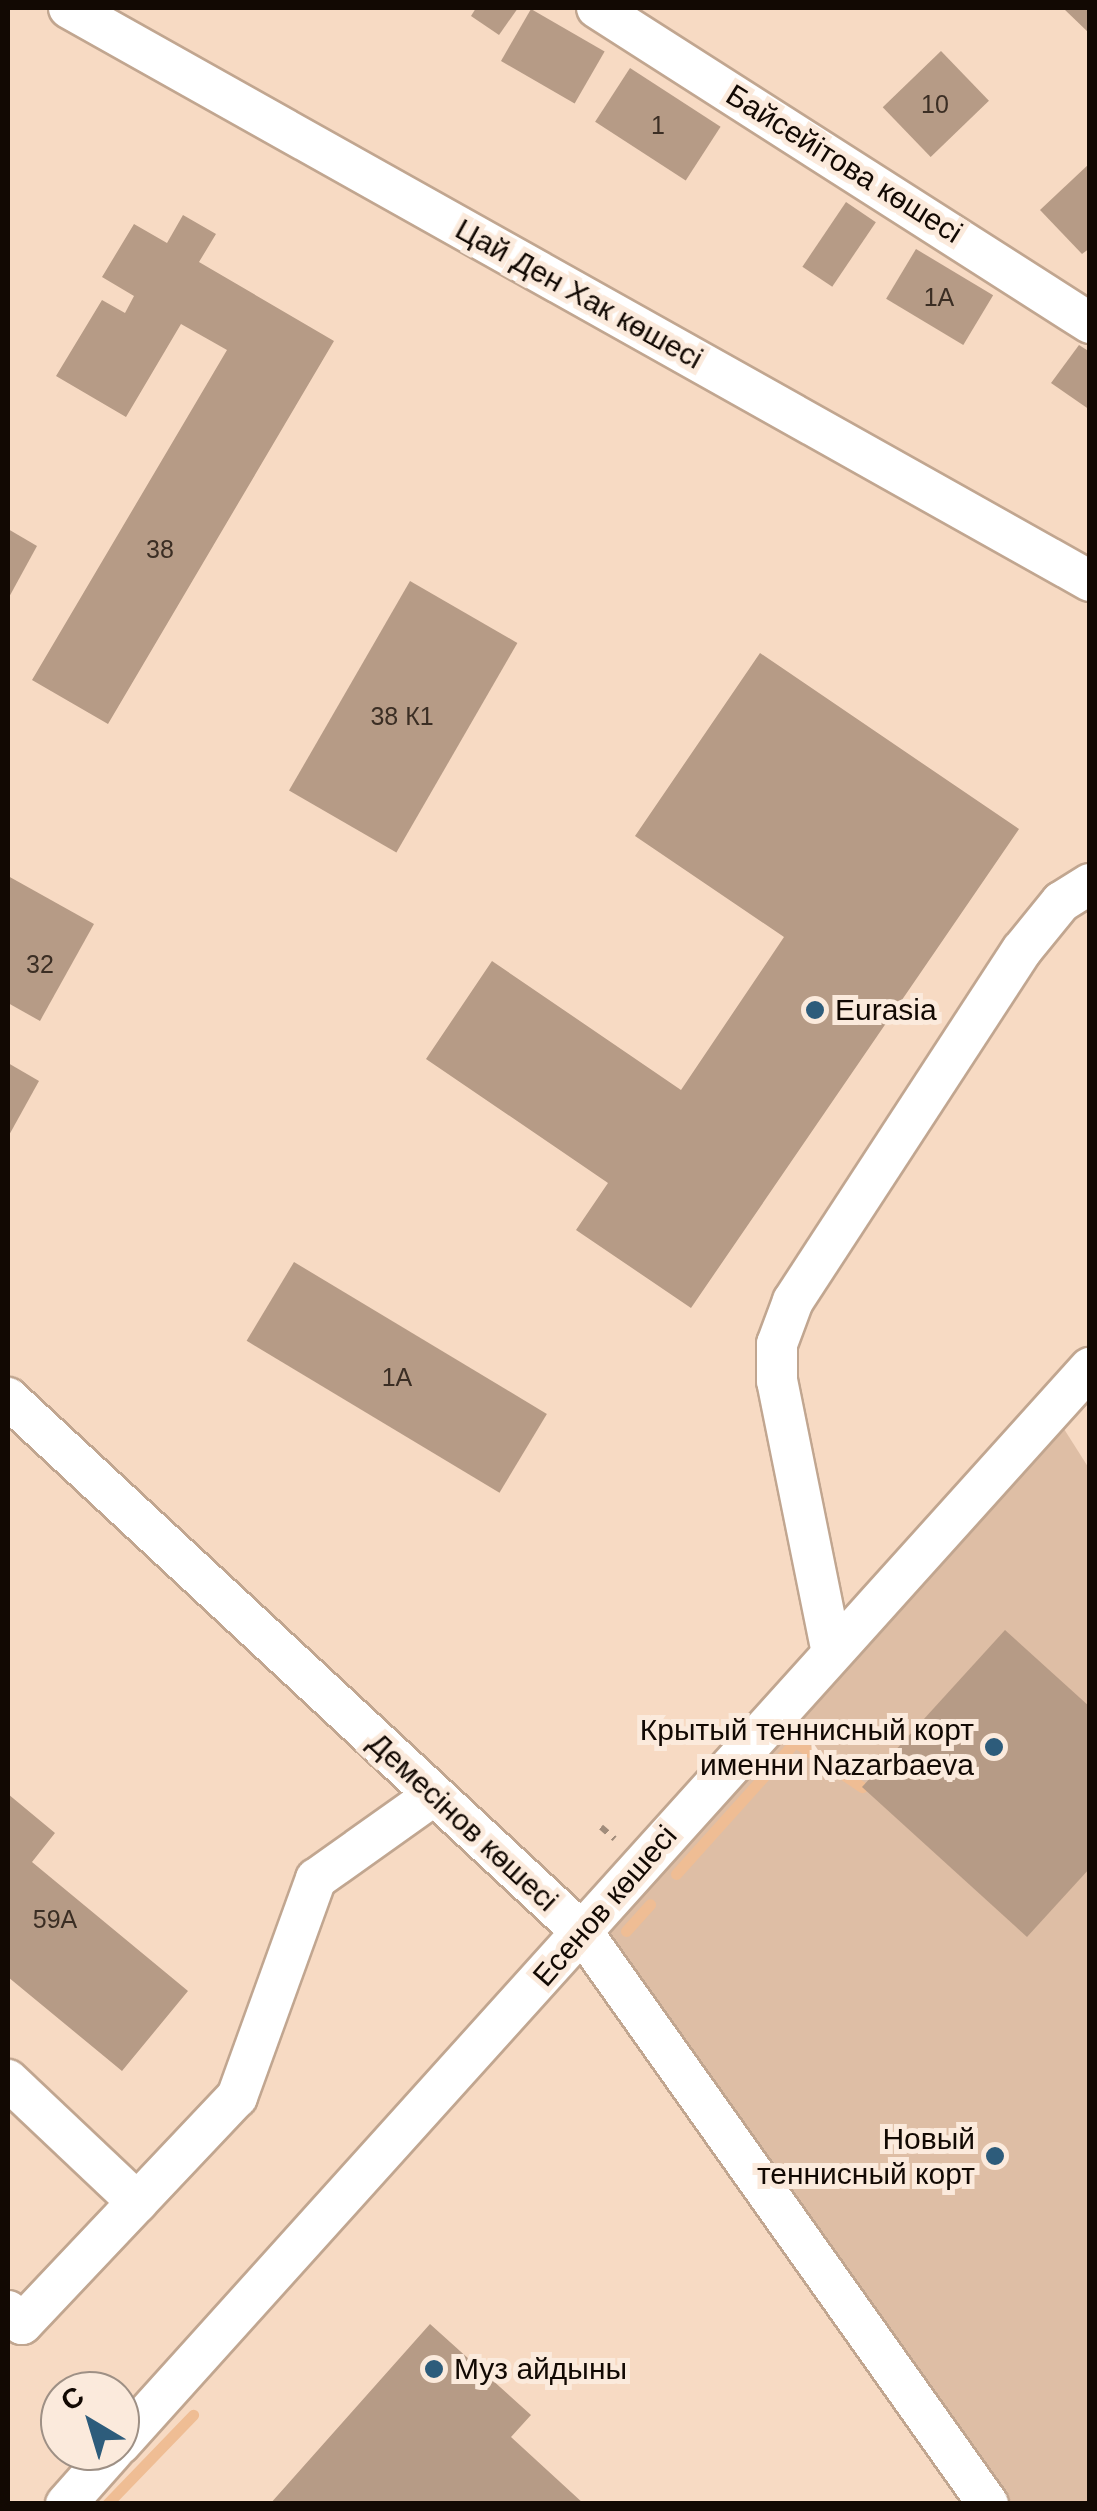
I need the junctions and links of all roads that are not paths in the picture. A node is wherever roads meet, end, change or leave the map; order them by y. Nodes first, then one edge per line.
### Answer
1 (69, 8) edge
2 (597, 8) edge
3 (1090, 323) edge
4 (1090, 581) edge
5 (1090, 884) edge
6 (1090, 1368) edge
7 (8, 1398) edge
8 (832, 1654) junction
9 (434, 1795) junction
10 (583, 1933) junction
11 (8, 2080) edge
12 (137, 2202) junction
13 (8, 2311) edge
14 (140, 2422) edge
15 (96, 2471) edge
16 (66, 2504) edge
17 (988, 2504) edge

1 - 4 street, Цай Ден Хак көшесі
2 - 3 street, Байсейітова көшесі
5 - 8 street
6 - 8 street, Есенов көшесі
7 - 9 street, Демесінов көшесі
8 - 10 street, Есенов көшесі
9 - 10 street, Демесінов көшесі
9 - 12 street
10 - 14 street, Есенов көшесі
10 - 17 street, Демесінов көшесі
11 - 12 street
12 - 13 street
15 - 16 street

